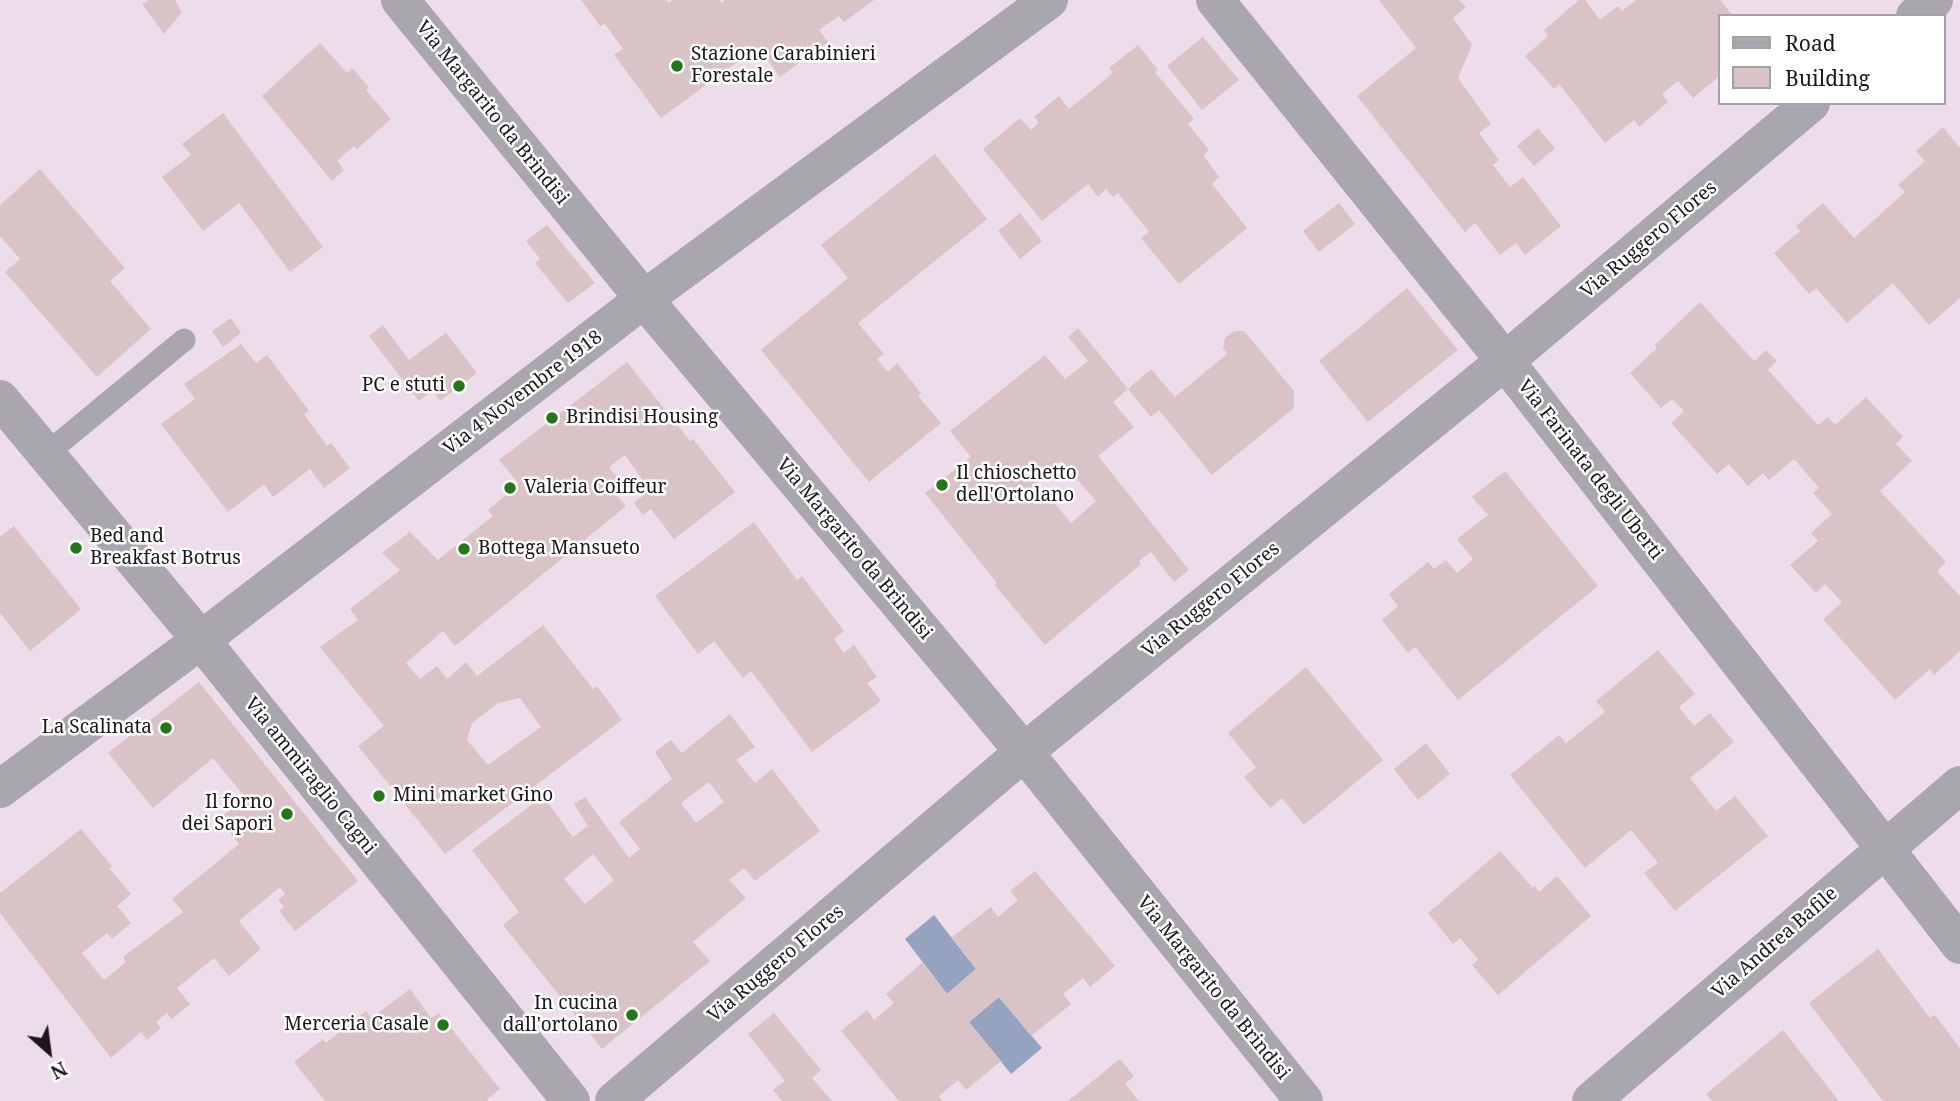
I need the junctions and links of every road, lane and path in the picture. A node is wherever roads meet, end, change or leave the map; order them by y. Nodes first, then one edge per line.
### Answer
1 (400, 0) edge
2 (1049, 0) edge
3 (1215, 0) edge
4 (1934, 0) edge
5 (1917, 14) edge
6 (1809, 105) edge
7 (645, 299) junction
8 (184, 340) dead end
9 (1504, 362) junction
10 (0, 399) edge
11 (45, 455) junction
12 (201, 640) junction
13 (1024, 752) junction
14 (1960, 785) edge
15 (0, 789) edge
16 (1886, 848) junction
17 (1960, 945) edge
18 (571, 1101) edge
19 (614, 1101) edge
20 (1304, 1101) edge
21 (1591, 1101) edge

1 - 7 street, Via Margarito da Brindisi
2 - 7 street, Via 4 Novembre 1918
3 - 9 street, Via Farinata degli Uberti
4 - 5 street
6 - 9 street, Via Ruggero Flores
7 - 12 street, Via 4 Novembre 1918
7 - 13 street, Via Margarito da Brindisi
8 - 11 lane
9 - 13 street, Via Ruggero Flores
9 - 16 street, Via Farinata degli Uberti
10 - 11 street, Via ammiraglio Cagni
11 - 12 street, Via ammiraglio Cagni
12 - 15 street, Via 4 Novembre 1918
12 - 18 street, Via ammiraglio Cagni
13 - 19 street, Via Ruggero Flores
13 - 20 street, Via Margarito da Brindisi
14 - 16 street, Via Andrea Bafile
16 - 17 street, Via Farinata degli Uberti
16 - 21 street, Via Andrea Bafile

